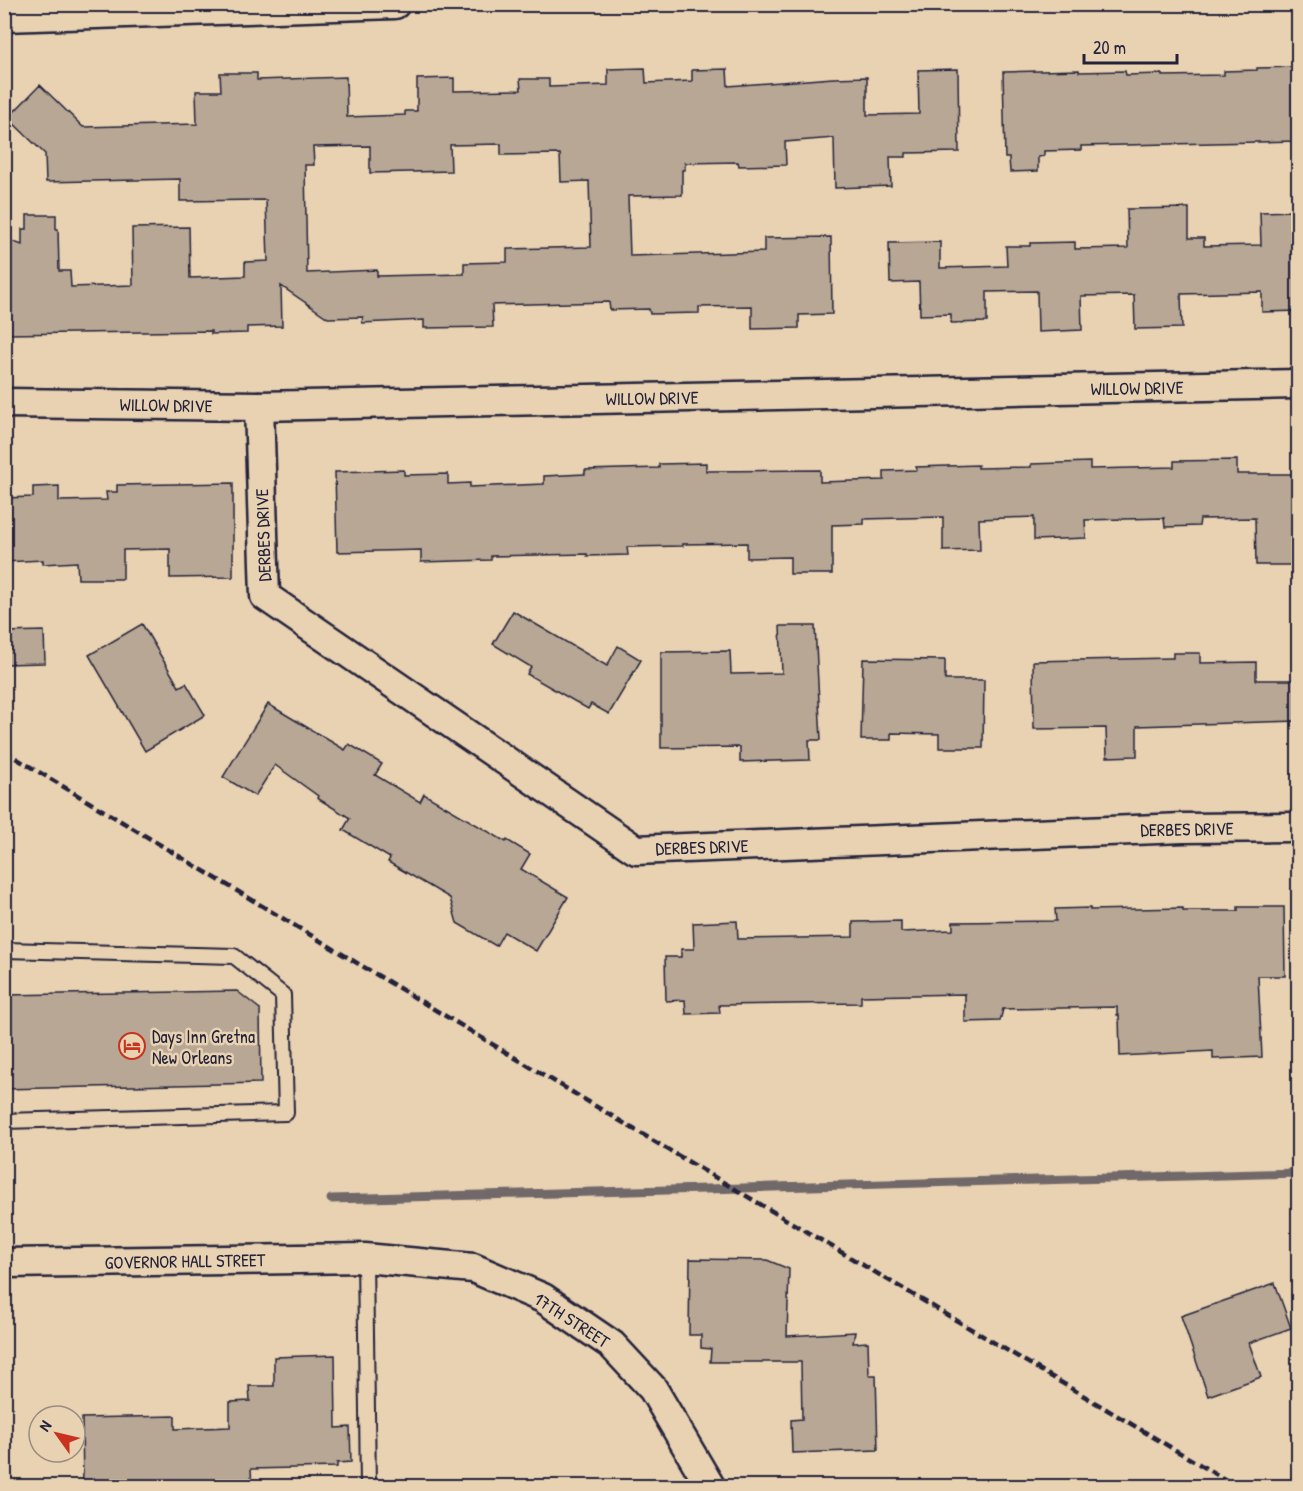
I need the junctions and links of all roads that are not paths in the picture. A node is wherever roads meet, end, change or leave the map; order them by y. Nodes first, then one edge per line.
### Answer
1 (395, 4) edge
2 (325, 5) edge
3 (4, 17) edge
4 (1299, 384) edge
5 (4, 403) edge
6 (259, 406) junction
7 (1299, 827) edge
8 (4, 950) edge
9 (4, 1121) edge
10 (365, 1258) junction
11 (4, 1263) edge
12 (368, 1486) edge
13 (710, 1486) edge

1 - 2 street
2 - 3 street
4 - 6 street, WILLOW DRIVE
5 - 6 street, WILLOW DRIVE
6 - 7 street, DERBES DRIVE
8 - 9 lane
10 - 11 street, GOVERNOR HALL STREET
10 - 12 lane
10 - 13 street, 17TH STREET

